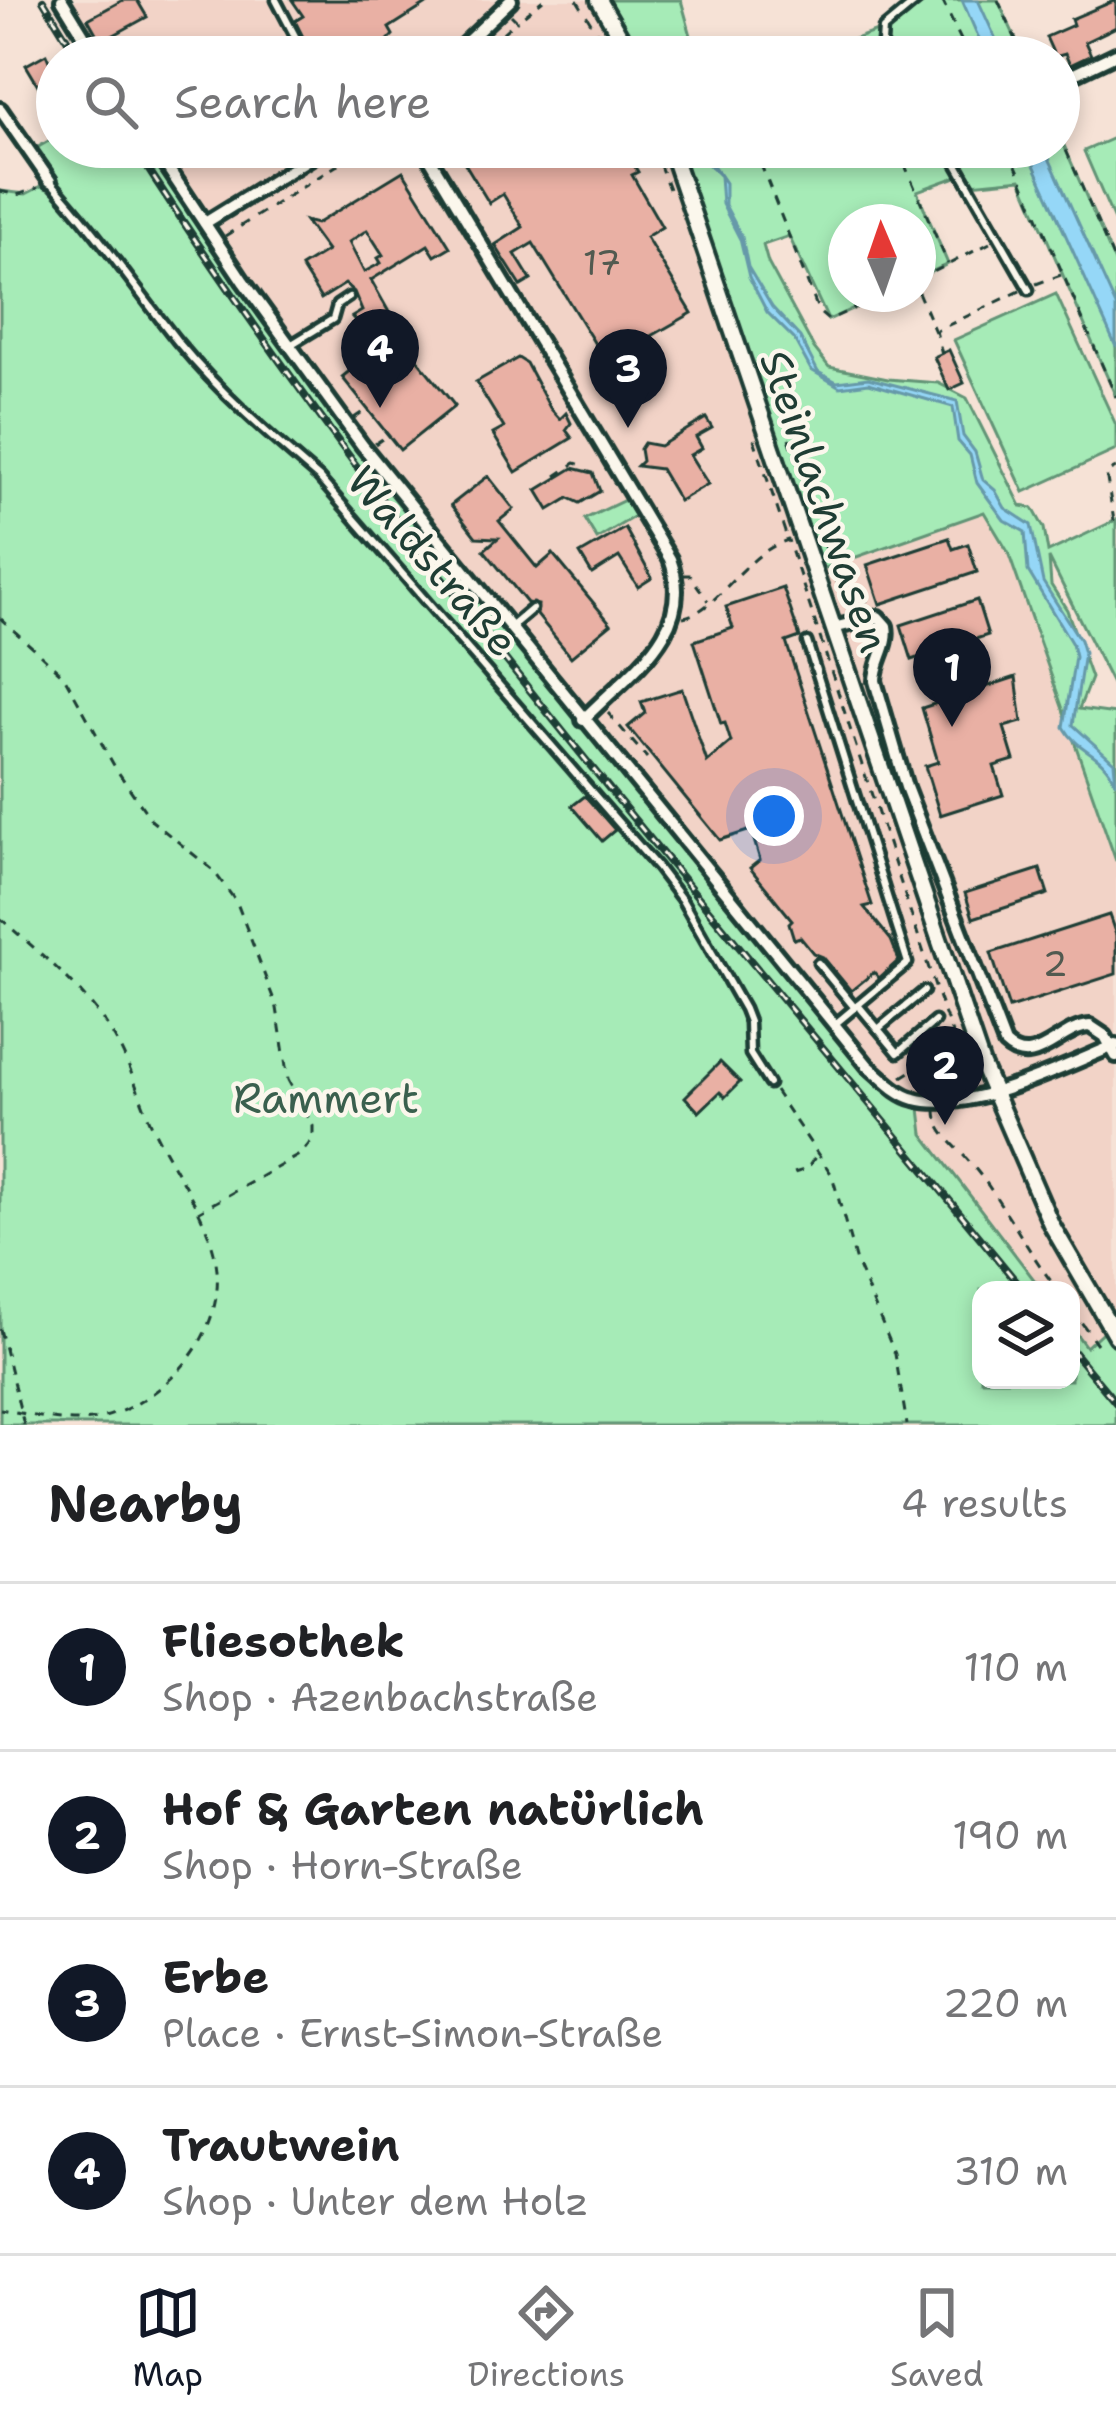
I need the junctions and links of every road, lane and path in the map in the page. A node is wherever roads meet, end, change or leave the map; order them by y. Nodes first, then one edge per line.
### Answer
1 (62, 0) edge
2 (276, 0) edge
3 (543, 0) edge
4 (577, 0) edge
5 (599, 0) edge
6 (918, 0) edge
7 (942, 0) edge
8 (998, 0) edge
9 (507, 2) edge
10 (517, 21) junction
11 (84, 36) edge
12 (294, 36) edge
13 (472, 36) edge
14 (500, 36) edge
15 (599, 36) edge
16 (620, 36) edge
17 (883, 36) edge
18 (959, 36) edge
19 (1014, 36) edge
20 (1116, 54) edge
21 (1080, 71) edge
22 (0, 109) edge
23 (36, 161) edge
24 (41, 168) edge
25 (168, 168) edge
26 (294, 168) edge
27 (333, 168) edge
28 (435, 168) edge
29 (677, 168) edge
30 (762, 168) edge
31 (906, 168) edge
32 (960, 168) edge
33 (1017, 168) edge
34 (1074, 168) edge
35 (50, 181) junction
36 (0, 191) edge
37 (205, 223) junction
38 (1003, 237) junction
39 (217, 242) junction
40 (948, 264) junction
41 (1116, 265) edge
42 (936, 270) edge
43 (1063, 274) junction
44 (1029, 289) junction
45 (349, 297) dead end
46 (846, 312) edge
47 (927, 312) edge
48 (941, 344) junction
49 (289, 346) junction
50 (942, 354) dead end
51 (1116, 398) edge
52 (388, 435) dead end
53 (789, 438) dead end
54 (366, 450) junction
55 (586, 467) dead end
56 (1116, 468) edge
57 (556, 476) dead end
58 (1114, 521) edge
59 (676, 576) junction
60 (709, 602) dead end
61 (532, 609) dead end
62 (878, 617) junction
63 (0, 618) edge
64 (508, 628) junction
65 (832, 628) junction
66 (808, 642) dead end
67 (599, 703) junction
68 (583, 720) junction
69 (628, 775) junction
70 (0, 918) edge
71 (818, 963) dead end
72 (924, 991) dead end
73 (937, 993) dead end
74 (856, 1006) junction
75 (942, 1006) dead end
76 (935, 1021) dead end
77 (834, 1025) junction
78 (878, 1029) junction
79 (955, 1042) dead end
80 (1114, 1049) edge
81 (769, 1084) joint
82 (891, 1084) junction
83 (992, 1092) junction
84 (936, 1102) junction
85 (818, 1152) junction
86 (794, 1173) dead end
87 (198, 1212) junction
88 (1052, 1281) edge
89 (1080, 1321) edge
90 (0, 1329) edge
91 (1116, 1336) edge
92 (1096, 1344) dead end
93 (0, 1409) edge
94 (21, 1414) junction
95 (24, 1425) edge
96 (907, 1425) edge

1 - 11 street
2 - 12 lane
3 - 10 path
4 - 15 path
5 - 16 street
6 - 17 lane
7 - 18 path
8 - 19 path
9 - 10 path
9 - 13 street
10 - 14 path
20 - 21 street
22 - 23 street, Waldstraße
24 - 35 street, Waldstraße
25 - 37 street
26 - 37 street
27 - 39 path
28 - 59 street
29 - 65 street, Steinlachwasen
30 - 46 path
31 - 40 path
32 - 38 lane
33 - 43 path
34 - 41 path
35 - 36 path
35 - 81 lane, Waldstraße
37 - 39 street
38 - 40 path
38 - 44 lane
39 - 49 street
40 - 42 path
43 - 44 path
43 - 51 path
44 - 48 path
45 - 49 lane
47 - 48 path
48 - 50 path
49 - 54 street
52 - 54 path
53 - 62 path
54 - 64 street
55 - 57 path
56 - 58 path
59 - 60 path
59 - 67 street
61 - 64 lane
62 - 65 street
62 - 80 street
63 - 87 path
64 - 68 street
65 - 83 street, Steinlachwasen
66 - 74 lane
67 - 68 street
67 - 69 path
68 - 69 street
69 - 77 street
70 - 87 path
71 - 74 lane
72 - 78 lane
73 - 75 path
74 - 77 lane
74 - 78 lane
76 - 78 lane
77 - 82 street
79 - 82 path
80 - 83 street
81 - 85 path
82 - 84 street
83 - 84 street
83 - 91 street, Steinlachwasen
84 - 88 path
85 - 86 path
85 - 96 path
87 - 94 path
89 - 92 path
90 - 94 path
93 - 94 path
94 - 95 path

